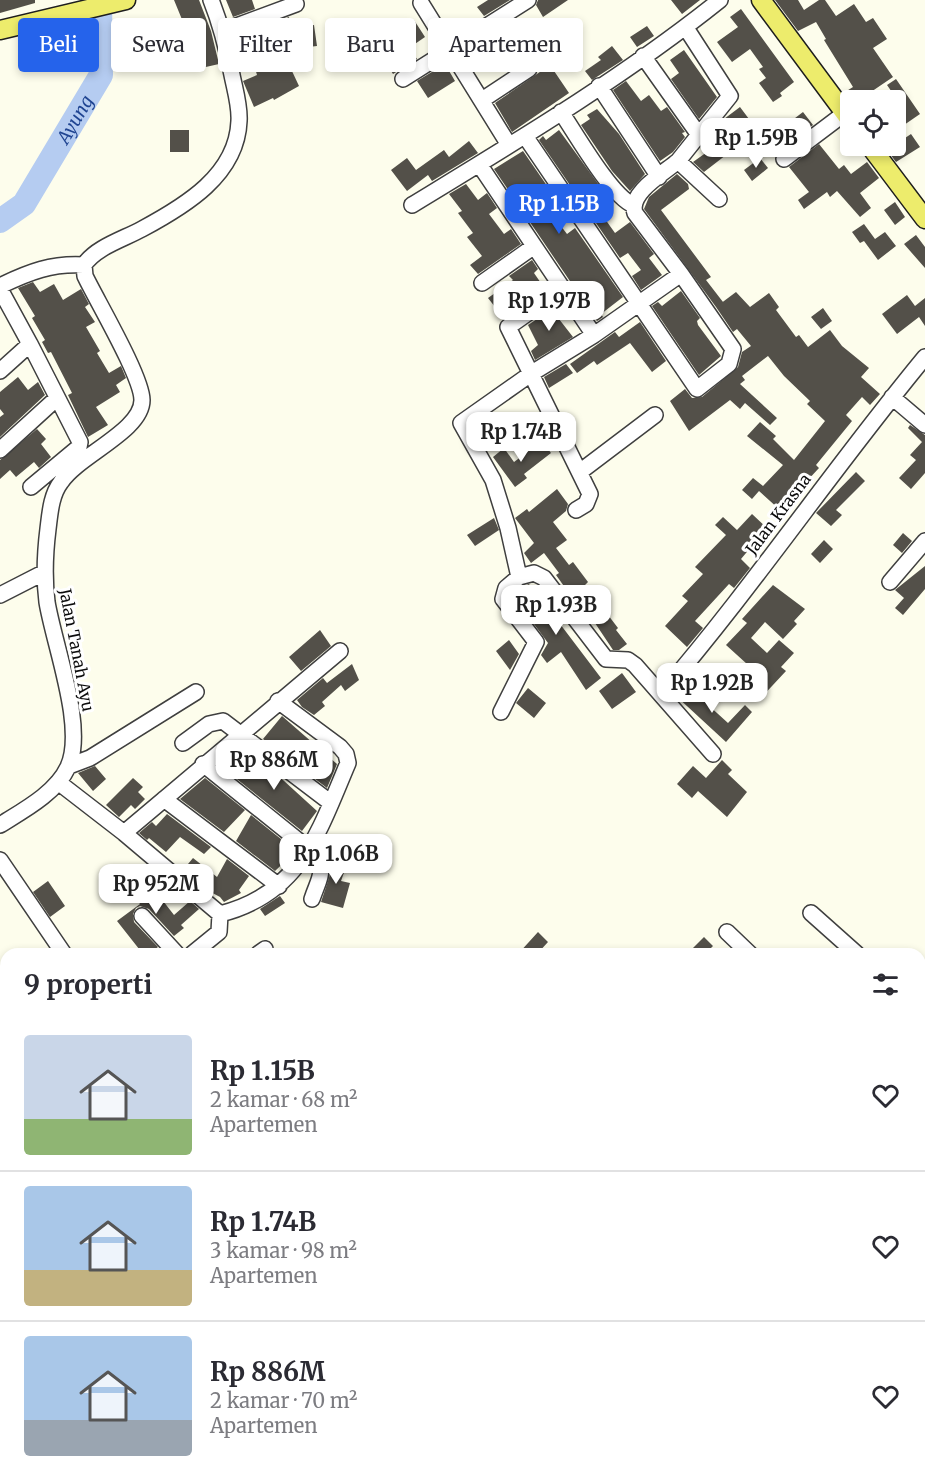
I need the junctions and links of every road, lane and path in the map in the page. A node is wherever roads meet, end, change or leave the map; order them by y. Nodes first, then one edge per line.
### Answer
1 (126, 0) edge
2 (211, 0) edge
3 (528, 0) edge
4 (720, 0) edge
5 (761, 0) edge
6 (421, 3) dead end
7 (296, 4) dead end
8 (218, 18) edge
9 (258, 18) edge
10 (430, 18) edge
11 (500, 18) edge
12 (686, 28) junction
13 (0, 30) edge
14 (643, 56) junction
15 (428, 64) edge
16 (231, 72) edge
17 (464, 72) edge
18 (524, 72) edge
19 (403, 79) dead end
20 (599, 86) junction
21 (482, 100) junction
22 (840, 106) edge
23 (561, 112) junction
24 (840, 122) edge
25 (699, 135) junction
26 (525, 136) junction
27 (509, 145) junction
28 (878, 156) edge
29 (784, 159) dead end
30 (678, 161) junction
31 (479, 165) junction
32 (659, 177) junction
33 (719, 199) dead end
34 (412, 205) dead end
35 (633, 205) junction
36 (925, 219) edge
37 (533, 247) junction
38 (84, 265) junction
39 (681, 274) junction
40 (482, 283) dead end
41 (0, 287) edge
42 (562, 290) junction
43 (638, 304) junction
44 (594, 335) junction
45 (30, 344) junction
46 (925, 357) edge
47 (0, 371) edge
48 (532, 373) junction
49 (892, 397) junction
50 (57, 398) junction
51 (655, 415) dead end
52 (925, 425) edge
53 (0, 450) edge
54 (581, 471) junction
55 (31, 487) dead end
56 (576, 510) dead end
57 (925, 541) edge
58 (45, 572) junction
59 (519, 577) junction
60 (890, 582) dead end
61 (0, 594) edge
62 (339, 651) dead end
63 (196, 692) dead end
64 (661, 694) junction
65 (278, 701) junction
66 (501, 712) dead end
67 (240, 732) junction
68 (183, 743) dead end
69 (713, 754) dead end
70 (203, 765) junction
71 (69, 766) junction
72 (58, 782) junction
73 (164, 798) junction
74 (331, 803) junction
75 (0, 825) edge
76 (124, 833) junction
77 (310, 850) junction
78 (0, 860) edge
79 (279, 886) junction
80 (312, 899) dead end
81 (811, 913) dead end
82 (220, 914) junction
83 (142, 916) dead end
84 (727, 932) dead end
85 (60, 948) edge
86 (171, 948) edge
87 (199, 948) edge
88 (744, 948) edge
89 (850, 948) edge

1 - 13 main road
2 - 8 street
3 - 11 street
4 - 12 street
5 - 22 main road
6 - 10 street
7 - 9 street
12 - 14 street
12 - 25 street
14 - 20 street
14 - 25 street
15 - 19 street
16 - 38 street
17 - 21 street
18 - 21 street
20 - 23 street
20 - 32 street
21 - 27 street
23 - 26 street
23 - 35 street
24 - 29 street
25 - 30 street
26 - 27 street
26 - 43 street
27 - 31 street
28 - 36 main road
30 - 32 street
30 - 33 street
31 - 34 street
31 - 37 street
32 - 35 street
35 - 39 street
37 - 40 street
37 - 42 street
38 - 41 street
38 - 58 street, Jalan Tanah Ayu
39 - 43 street
39 - 43 street
41 - 45 street
42 - 44 street
42 - 48 street
43 - 44 street
44 - 48 street
45 - 47 street
45 - 50 street
46 - 49 street, Jalan Krasna
48 - 54 street
48 - 59 street
49 - 52 street
49 - 64 street, Jalan Krasna
50 - 53 street
50 - 55 street
51 - 54 street
54 - 56 street
57 - 60 street
58 - 61 street
58 - 71 street, Jalan Tanah Ayu
59 - 64 street
59 - 66 street
62 - 65 street
63 - 71 street
64 - 69 street
65 - 67 street
65 - 74 street
67 - 68 street
67 - 70 street
67 - 74 street
70 - 73 street
70 - 77 street
71 - 72 street, Jalan Tanah Ayu
72 - 75 street, Jalan Tanah Ayu
72 - 76 street
73 - 76 street
73 - 79 street
74 - 77 street
76 - 82 street
77 - 79 street
77 - 80 street
78 - 85 street
79 - 82 street
81 - 89 street
82 - 87 street
83 - 86 street
84 - 88 street

